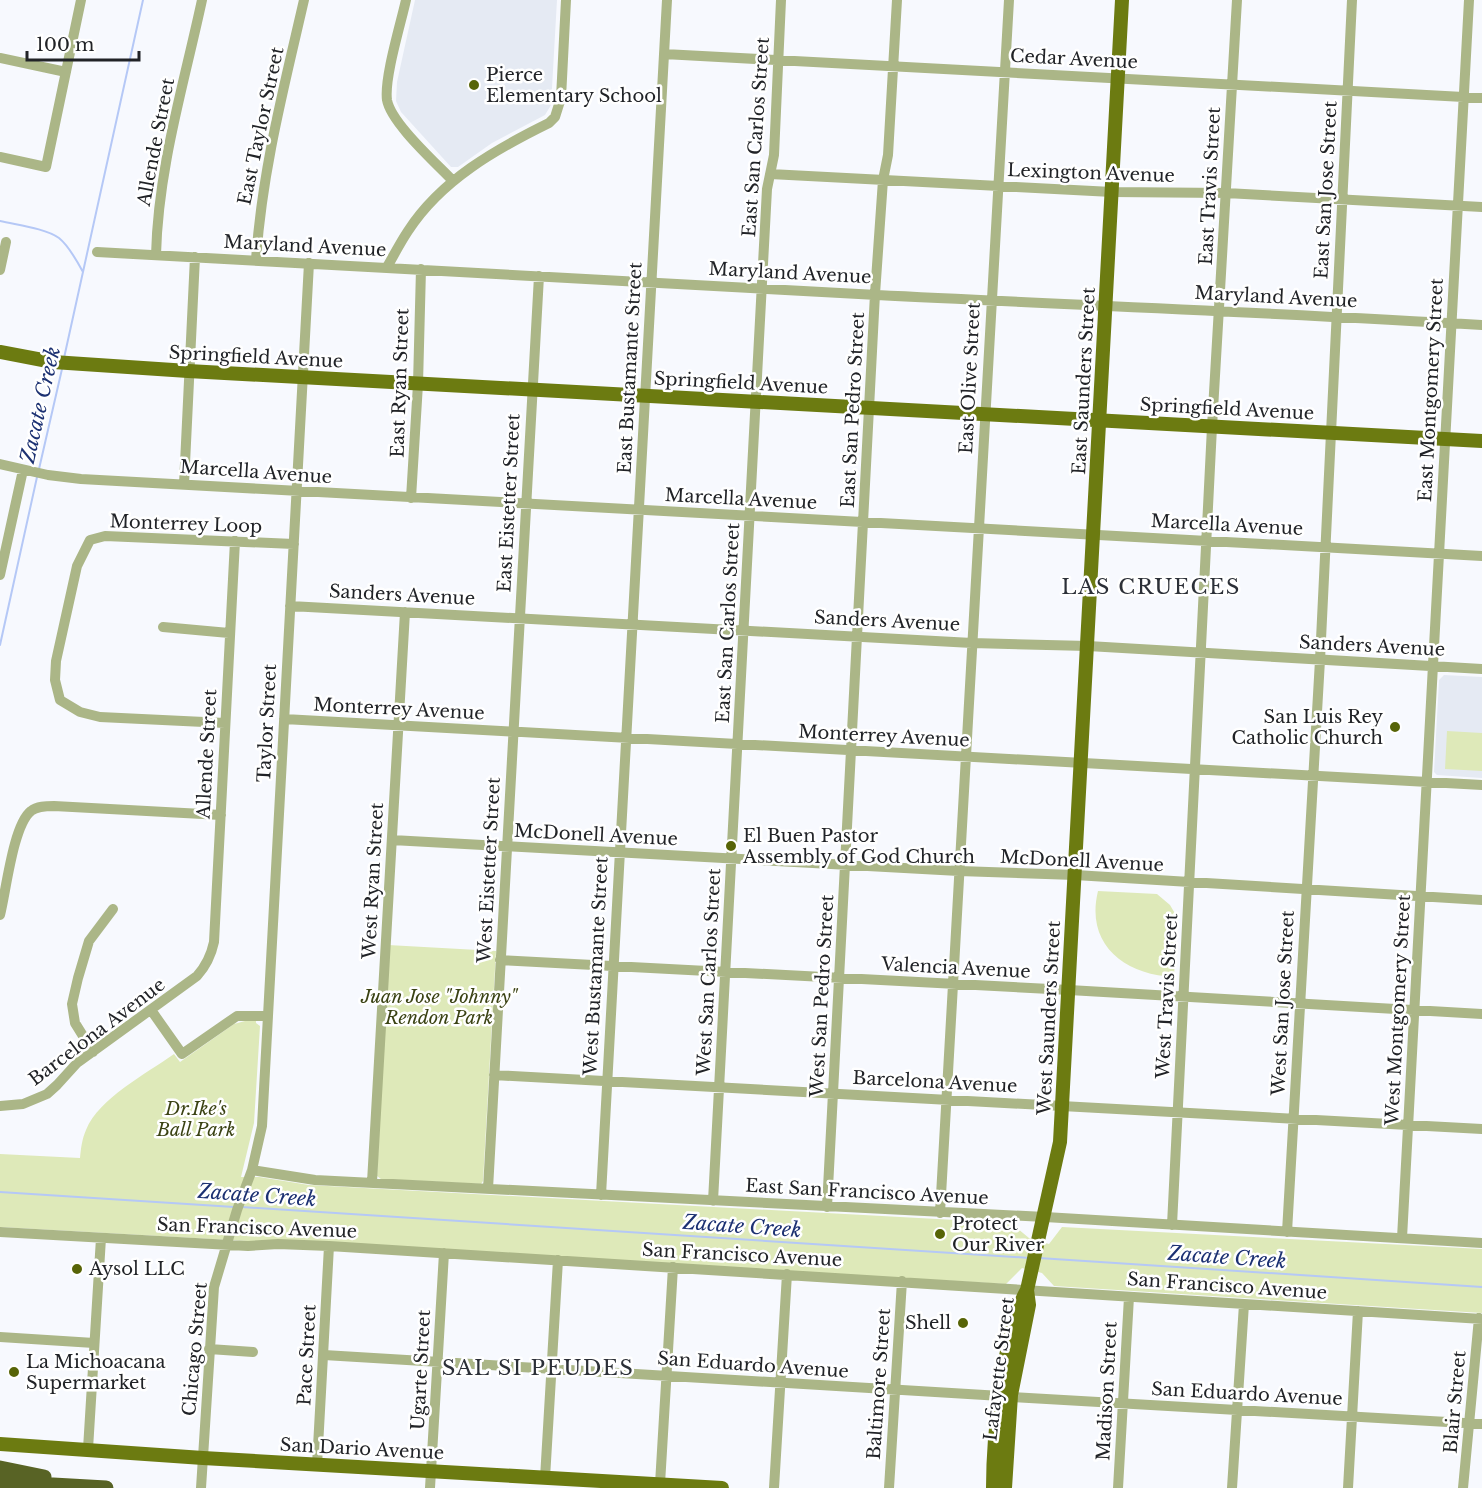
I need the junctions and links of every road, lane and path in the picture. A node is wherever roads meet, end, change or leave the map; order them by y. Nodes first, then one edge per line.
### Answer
1 (81, 0) edge
2 (202, 0) edge
3 (304, 0) edge
4 (406, 0) edge
5 (566, 0) edge
6 (667, 0) edge
7 (782, 0) edge
8 (897, 0) edge
9 (1009, 0) edge
10 (1122, 0) edge
11 (1237, 0) edge
12 (1352, 0) edge
13 (1469, 0) edge
14 (664, 54) junction
15 (0, 58) edge
16 (778, 60) junction
17 (893, 66) junction
18 (66, 72) junction
19 (1005, 72) junction
20 (1118, 78) junction
21 (1232, 84) junction
22 (1348, 90) junction
23 (1464, 97) junction
24 (1482, 98) edge
25 (0, 157) edge
26 (770, 174) junction
27 (883, 180) junction
28 (453, 181) junction
29 (998, 186) junction
30 (1112, 192) junction
31 (1226, 193) junction
32 (1342, 199) junction
33 (1458, 206) junction
34 (1482, 207) edge
35 (6, 242) dead end
36 (97, 252) dead end
37 (156, 255) junction
38 (195, 257) junction
39 (256, 260) junction
40 (309, 263) junction
41 (387, 267) junction
42 (421, 269) junction
43 (0, 270) edge
44 (539, 276) junction
45 (652, 282) junction
46 (762, 288) junction
47 (875, 294) junction
48 (991, 300) junction
49 (1106, 306) junction
50 (1220, 310) junction
51 (1336, 316) junction
52 (1451, 323) junction
53 (1482, 325) edge
54 (0, 352) edge
55 (188, 371) junction
56 (303, 378) junction
57 (418, 384) junction
58 (532, 390) junction
59 (646, 396) junction
60 (756, 402) junction
61 (869, 408) junction
62 (985, 414) junction
63 (1100, 420) junction
64 (1212, 427) junction
65 (1331, 433) junction
66 (1445, 439) junction
67 (1482, 441) edge
68 (0, 464) edge
69 (26, 471) junction
70 (184, 484) junction
71 (297, 491) junction
72 (411, 498) junction
73 (525, 504) junction
74 (639, 510) junction
75 (750, 516) junction
76 (863, 522) junction
77 (978, 528) junction
78 (1094, 533) junction
79 (1208, 540) junction
80 (235, 541) junction
81 (294, 544) junction
82 (1326, 547) junction
83 (1440, 554) junction
84 (1482, 556) edge
85 (0, 575) edge
86 (290, 606) junction
87 (405, 612) junction
88 (519, 618) junction
89 (632, 624) junction
90 (163, 627) dead end
91 (744, 630) junction
92 (229, 633) junction
93 (858, 636) junction
94 (972, 643) junction
95 (1088, 646) junction
96 (1202, 653) junction
97 (1320, 660) junction
98 (1434, 666) junction
99 (1482, 669) edge
100 (284, 719) junction
101 (225, 723) junction
102 (399, 726) junction
103 (513, 732) junction
104 (625, 738) junction
105 (739, 744) junction
106 (852, 751) junction
107 (966, 757) junction
108 (1081, 763) junction
109 (1195, 770) junction
110 (1312, 776) junction
111 (1427, 782) junction
112 (1482, 786) edge
113 (221, 814) junction
114 (392, 840) junction
115 (506, 846) junction
116 (619, 852) junction
117 (732, 859) junction
118 (846, 865) junction
119 (959, 871) junction
120 (1075, 875) junction
121 (1189, 884) junction
122 (1306, 890) junction
123 (1421, 896) junction
124 (1482, 900) edge
125 (113, 909) dead end
126 (0, 915) edge
127 (500, 960) junction
128 (206, 966) joint
129 (613, 967) junction
130 (726, 973) junction
131 (839, 979) junction
132 (953, 985) junction
133 (1069, 990) junction
134 (1183, 997) junction
135 (1300, 1004) junction
136 (151, 1010) junction
137 (1414, 1010) junction
138 (1482, 1014) edge
139 (267, 1016) junction
140 (93, 1052) junction
141 (494, 1074) junction
142 (607, 1081) junction
143 (719, 1087) junction
144 (833, 1093) junction
145 (947, 1099) junction
146 (1063, 1105) junction
147 (0, 1106) edge
148 (1178, 1111) junction
149 (1293, 1118) junction
150 (1408, 1124) junction
151 (1482, 1129) edge
152 (252, 1170) junction
153 (247, 1182) joint
154 (372, 1182) junction
155 (488, 1189) junction
156 (601, 1195) junction
157 (713, 1201) junction
158 (827, 1207) junction
159 (940, 1213) junction
160 (1044, 1217) junction
161 (1172, 1225) junction
162 (0, 1232) edge
163 (1287, 1232) junction
164 (101, 1238) junction
165 (1402, 1238) junction
166 (228, 1240) junction
167 (1482, 1243) edge
168 (329, 1246) junction
169 (444, 1254) junction
170 (558, 1260) junction
171 (673, 1268) junction
172 (1032, 1271) joint
173 (787, 1274) junction
174 (902, 1281) junction
175 (1027, 1290) junction
176 (1129, 1297) junction
177 (1244, 1304) junction
178 (1358, 1311) junction
179 (1480, 1318) edge
180 (0, 1337) edge
181 (94, 1343) junction
182 (209, 1349) junction
183 (253, 1352) dead end
184 (324, 1355) junction
185 (438, 1362) junction
186 (552, 1369) junction
187 (667, 1376) junction
188 (781, 1383) junction
189 (895, 1390) junction
190 (1006, 1397) junction
191 (1123, 1404) junction
192 (1237, 1409) junction
193 (1352, 1416) junction
194 (1470, 1423) junction
195 (1482, 1424) edge
196 (0, 1444) edge
197 (88, 1449) junction
198 (203, 1458) junction
199 (317, 1465) junction
200 (0, 1468) edge
201 (431, 1471) junction
202 (545, 1478) junction
203 (0, 1482) edge
204 (660, 1484) junction
205 (100, 1488) edge
206 (106, 1488) edge
207 (201, 1488) edge
208 (430, 1488) edge
209 (722, 1488) edge
210 (774, 1488) edge
211 (889, 1488) edge
212 (993, 1488) edge
213 (1005, 1488) edge
214 (1118, 1488) edge
215 (1232, 1488) edge
216 (1348, 1488) edge
217 (1463, 1488) edge

1 - 18 street
2 - 37 street, Allende Street
3 - 39 street, East Taylor Street
4 - 28 street
5 - 28 street
6 - 14 street, East Bustamante Street
7 - 16 street, East San Carlos Street
8 - 17 street, East San Pedro Street
9 - 19 street, East Olive Street
10 - 20 main road, East Saunders Street
11 - 21 street, East Travis Street
12 - 22 street, East San Jose Street
13 - 23 street, East Montgomery Street
14 - 16 street, Cedar Avenue
14 - 45 street, East Bustamante Street
15 - 18 street
16 - 17 street, Cedar Avenue
16 - 26 street, East San Carlos Street
17 - 19 street, Cedar Avenue
17 - 27 street, East San Pedro Street
18 - 25 street
19 - 20 street, Cedar Avenue
19 - 29 street, East Olive Street
20 - 21 street, Cedar Avenue
20 - 30 main road, East Saunders Street
21 - 22 street, Cedar Avenue
21 - 31 street, East Travis Street
22 - 23 street, Cedar Avenue
22 - 32 street, East San Jose Street
23 - 24 street, Cedar Avenue
23 - 33 street, East Montgomery Street
26 - 27 street, Lexington Avenue
26 - 46 street, East San Carlos Street
27 - 29 street, Lexington Avenue
27 - 47 street, East San Pedro Street
28 - 41 street
29 - 30 street, Lexington Avenue
29 - 48 street, East Olive Street
30 - 31 street, Lexington Avenue
30 - 49 main road, East Saunders Street
31 - 32 street, Lexington Avenue
31 - 50 street, East Travis Street
32 - 33 street, Lexington Avenue
32 - 51 street, East San Jose Street
33 - 34 street, Lexington Avenue
33 - 52 street, East Montgomery Street
35 - 43 street
36 - 37 street, Maryland Avenue
37 - 38 street, Maryland Avenue
38 - 39 street, Maryland Avenue
38 - 55 street
39 - 40 street, Maryland Avenue
40 - 41 street, Maryland Avenue
40 - 56 street, Taylor Street
41 - 42 street, Maryland Avenue
42 - 44 street, Maryland Avenue
42 - 57 street, East Ryan Street
44 - 45 street, Maryland Avenue
44 - 58 street, East Eistetter Street
45 - 46 street, Maryland Avenue
45 - 59 street, East Bustamante Street
46 - 47 street, Maryland Avenue
46 - 60 street, East San Carlos Street
47 - 48 street, Maryland Avenue
47 - 61 street, East San Pedro Street
48 - 49 street, Maryland Avenue
48 - 62 street, East Olive Street
49 - 50 street, Maryland Avenue
49 - 63 main road, East Saunders Street
50 - 51 street, Maryland Avenue
50 - 64 street, East Travis Street
51 - 52 street, Maryland Avenue
51 - 65 street, East San Jose Street
52 - 53 street, Maryland Avenue
52 - 66 street, East Montgomery Street
54 - 55 main road, Springfield Avenue
55 - 56 main road, Springfield Avenue
55 - 70 street
56 - 57 main road, Springfield Avenue
56 - 71 street, Taylor Street
57 - 58 main road, Springfield Avenue
57 - 72 street, East Ryan Street
58 - 59 main road, Springfield Avenue
58 - 73 street, East Eistetter Street
59 - 60 main road, Springfield Avenue
59 - 74 street, East Bustamante Street
60 - 61 main road, Springfield Avenue
60 - 75 street, East San Carlos Street
61 - 62 main road, Springfield Avenue
61 - 76 street, East San Pedro Street
62 - 63 main road, Springfield Avenue
62 - 77 street, East Olive Street
63 - 64 main road, Springfield Avenue
63 - 78 main road, East Saunders Street
64 - 65 main road, Springfield Avenue
64 - 79 street, East Travis Street
65 - 66 main road, Springfield Avenue
65 - 82 street, East San Jose Street
66 - 67 main road, Springfield Avenue
66 - 83 street, East Montgomery Street
68 - 69 street, Marcella Avenue
69 - 70 street, Marcella Avenue
69 - 85 street
70 - 71 street, Marcella Avenue
71 - 72 street, Marcella Avenue
71 - 81 street, Taylor Street
72 - 73 street, Marcella Avenue
73 - 74 street, Marcella Avenue
73 - 88 street, East Eistetter Street
74 - 75 street, Marcella Avenue
74 - 89 street, East Bustamante Street
75 - 76 street, Marcella Avenue
75 - 91 street, East San Carlos Street
76 - 77 street, Marcella Avenue
76 - 93 street, East San Pedro Street
77 - 78 street, Marcella Avenue
77 - 94 street, East Olive Street
78 - 79 street, Marcella Avenue
78 - 95 main road, East Saunders Street
79 - 82 street, Marcella Avenue
79 - 96 street, East Travis Street
80 - 81 street, Monterrey Loop
80 - 92 street, Allende Street
80 - 101 street, Monterrey Loop
81 - 86 street, Taylor Street
82 - 83 street, Marcella Avenue
82 - 97 street, East San Jose Street
83 - 84 street, Marcella Avenue
83 - 98 street, East Montgomery Street
86 - 87 street, Sanders Avenue
86 - 100 street, Taylor Street
87 - 88 street, Sanders Avenue
87 - 102 street
88 - 89 street, Sanders Avenue
88 - 103 street, East Eistetter Street
89 - 91 street, Sanders Avenue
89 - 104 street, East Bustamante Street
90 - 92 street
91 - 93 street, Sanders Avenue
91 - 105 street, East San Carlos Street
92 - 101 street, Allende Street
93 - 94 street, Sanders Avenue
93 - 106 street, East San Pedro Street
94 - 95 street, Sanders Avenue
94 - 107 street, East Olive Street
95 - 96 street, Sanders Avenue
95 - 108 main road, East Saunders Street
96 - 97 street, Sanders Avenue
96 - 109 street, East Travis Street
97 - 98 street, Sanders Avenue
97 - 110 street, East San Jose Street
98 - 99 street, Sanders Avenue
98 - 111 street, East Montgomery Street
100 - 102 street, Monterrey Avenue
100 - 139 street, Taylor Street
101 - 113 street, Allende Street
102 - 103 street, Monterrey Avenue
102 - 114 street, West Ryan Street
103 - 104 street, Monterrey Avenue
103 - 115 street, West Eistetter Street
104 - 105 street, Monterrey Avenue
104 - 116 street, West Bustamante Street
105 - 106 street, Monterrey Avenue
105 - 117 street, West San Carlos Street
106 - 107 street, Monterrey Avenue
106 - 118 street, West San Pedro Street
107 - 108 street, Monterrey Avenue
107 - 119 street, East Olive Street
108 - 109 street, Monterrey Avenue
108 - 120 main road, West Saunders Street
109 - 110 street, Monterrey Avenue
109 - 121 street, West Travis Street
110 - 111 street, Monterrey Avenue
110 - 122 street, West San Jose Street
111 - 112 street, Monterrey Avenue
111 - 123 street, West Montgomery Street
113 - 126 street
113 - 128 street, Allende Street
114 - 115 street, McDonell Avenue
114 - 154 street, West Ryan Street
115 - 116 street, McDonell Avenue
115 - 127 street, West Eistetter Street
116 - 117 street, McDonell Avenue
116 - 129 street, West Bustamante Street
117 - 118 street, McDonell Avenue
117 - 130 street, West San Carlos Street
118 - 119 street, McDonell Avenue
118 - 131 street, West San Pedro Street
119 - 120 street, McDonell Avenue
119 - 132 street, East Olive Street
120 - 121 street, McDonell Avenue
120 - 133 main road, West Saunders Street
121 - 122 street, McDonell Avenue
121 - 134 street, West Travis Street
122 - 123 street, McDonell Avenue
122 - 135 street, West San Jose Street
123 - 124 street, McDonell Avenue
123 - 137 street, West Montgomery Street
125 - 140 street
127 - 129 street, Valencia Avenue
127 - 141 street, West Eistetter Street
128 - 136 street, Barcelona Avenue
129 - 130 street, Valencia Avenue
129 - 142 street, West Bustamante Street
130 - 131 street, Valencia Avenue
130 - 143 street, West San Carlos Street
131 - 132 street, Valencia Avenue
131 - 144 street, West San Pedro Street
132 - 133 street, Valencia Avenue
132 - 145 street, East Olive Street
133 - 134 street, Valencia Avenue
133 - 146 main road, West Saunders Street
134 - 135 street, Valencia Avenue
134 - 148 street, West Travis Street
135 - 137 street, Valencia Avenue
135 - 149 street, West San Jose Street
136 - 139 street
136 - 140 street, Barcelona Avenue
137 - 138 street, Valencia Avenue
137 - 150 street, West Montgomery Street
139 - 152 street, Taylor Street
140 - 147 street, Barcelona Avenue
141 - 142 street, Barcelona Avenue
141 - 155 street, West Eistetter Street
142 - 143 street, Barcelona Avenue
142 - 156 street, West Bustamante Street
143 - 144 street, Barcelona Avenue
143 - 157 street, West San Carlos Street
144 - 145 street, Barcelona Avenue
144 - 158 street, West San Pedro Street
145 - 146 street, Barcelona Avenue
145 - 159 street, East Olive Street
146 - 148 street, Barcelona Avenue
146 - 160 main road, West Saunders Street
148 - 149 street, Barcelona Avenue
148 - 161 street, West Travis Street
149 - 150 street, Barcelona Avenue
149 - 163 street, West San Jose Street
150 - 151 street, Barcelona Avenue
150 - 165 street, West Montgomery Street
152 - 153 street, Taylor Street
152 - 154 street, East San Francisco Avenue
153 - 166 street, Chicago Street
154 - 155 street, East San Francisco Avenue
155 - 156 street, East San Francisco Avenue
156 - 157 street, East San Francisco Avenue
157 - 158 street, East San Francisco Avenue
158 - 159 street, East San Francisco Avenue
159 - 160 street, East San Francisco Avenue
160 - 161 street, East San Francisco Avenue
160 - 172 main road, West Saunders Street
161 - 163 street, East San Francisco Avenue
162 - 164 street, San Francisco Avenue
163 - 165 street, East San Francisco Avenue
164 - 166 street, San Francisco Avenue
164 - 181 street
165 - 167 street, East San Francisco Avenue
166 - 168 street, San Francisco Avenue
166 - 182 street, Chicago Street
168 - 169 street, San Francisco Avenue
168 - 184 street, Pace Street
169 - 170 street, San Francisco Avenue
169 - 185 street, Ugarte Street
170 - 171 street, San Francisco Avenue
170 - 186 street
171 - 173 street, San Francisco Avenue
171 - 187 street
172 - 175 main road, Lafayette Street
173 - 174 street, San Francisco Avenue
173 - 188 street
174 - 175 street, San Francisco Avenue
174 - 189 street, Baltimore Street
175 - 176 street, San Francisco Avenue
175 - 190 main road, Lafayette Street
176 - 177 street, San Francisco Avenue
176 - 191 street, Madison Street
177 - 178 street, San Francisco Avenue
177 - 192 street
178 - 179 street, San Francisco Avenue
178 - 193 street
179 - 194 street, Blair Street
180 - 181 street
181 - 197 street
182 - 183 street
182 - 198 street, Chicago Street
184 - 185 street, San Eduardo Avenue
184 - 199 street, Pace Street
185 - 186 street, San Eduardo Avenue
185 - 201 street, Ugarte Street
186 - 187 street, San Eduardo Avenue
186 - 202 street
187 - 188 street, San Eduardo Avenue
187 - 204 street
188 - 189 street, San Eduardo Avenue
188 - 210 street
189 - 190 street, San Eduardo Avenue
189 - 211 street, Baltimore Street
190 - 191 street, San Eduardo Avenue
190 - 212 main road, Lafayette Street
190 - 213 main road, Lafayette Street
191 - 192 street, San Eduardo Avenue
191 - 214 street, Madison Street
192 - 193 street, San Eduardo Avenue
192 - 215 street
193 - 194 street, San Eduardo Avenue
193 - 216 street
194 - 195 street, San Eduardo Avenue
194 - 217 street, Blair Street
196 - 197 main road, San Dario Avenue
197 - 198 main road, San Dario Avenue
198 - 199 main road, San Dario Avenue
198 - 207 street, Chicago Street
199 - 201 main road, San Dario Avenue
200 - 205 highway
201 - 202 main road, San Dario Avenue
201 - 208 street, Ugarte Street
202 - 204 main road, San Dario Avenue
203 - 205 highway
204 - 209 main road, San Dario Avenue
205 - 206 highway

